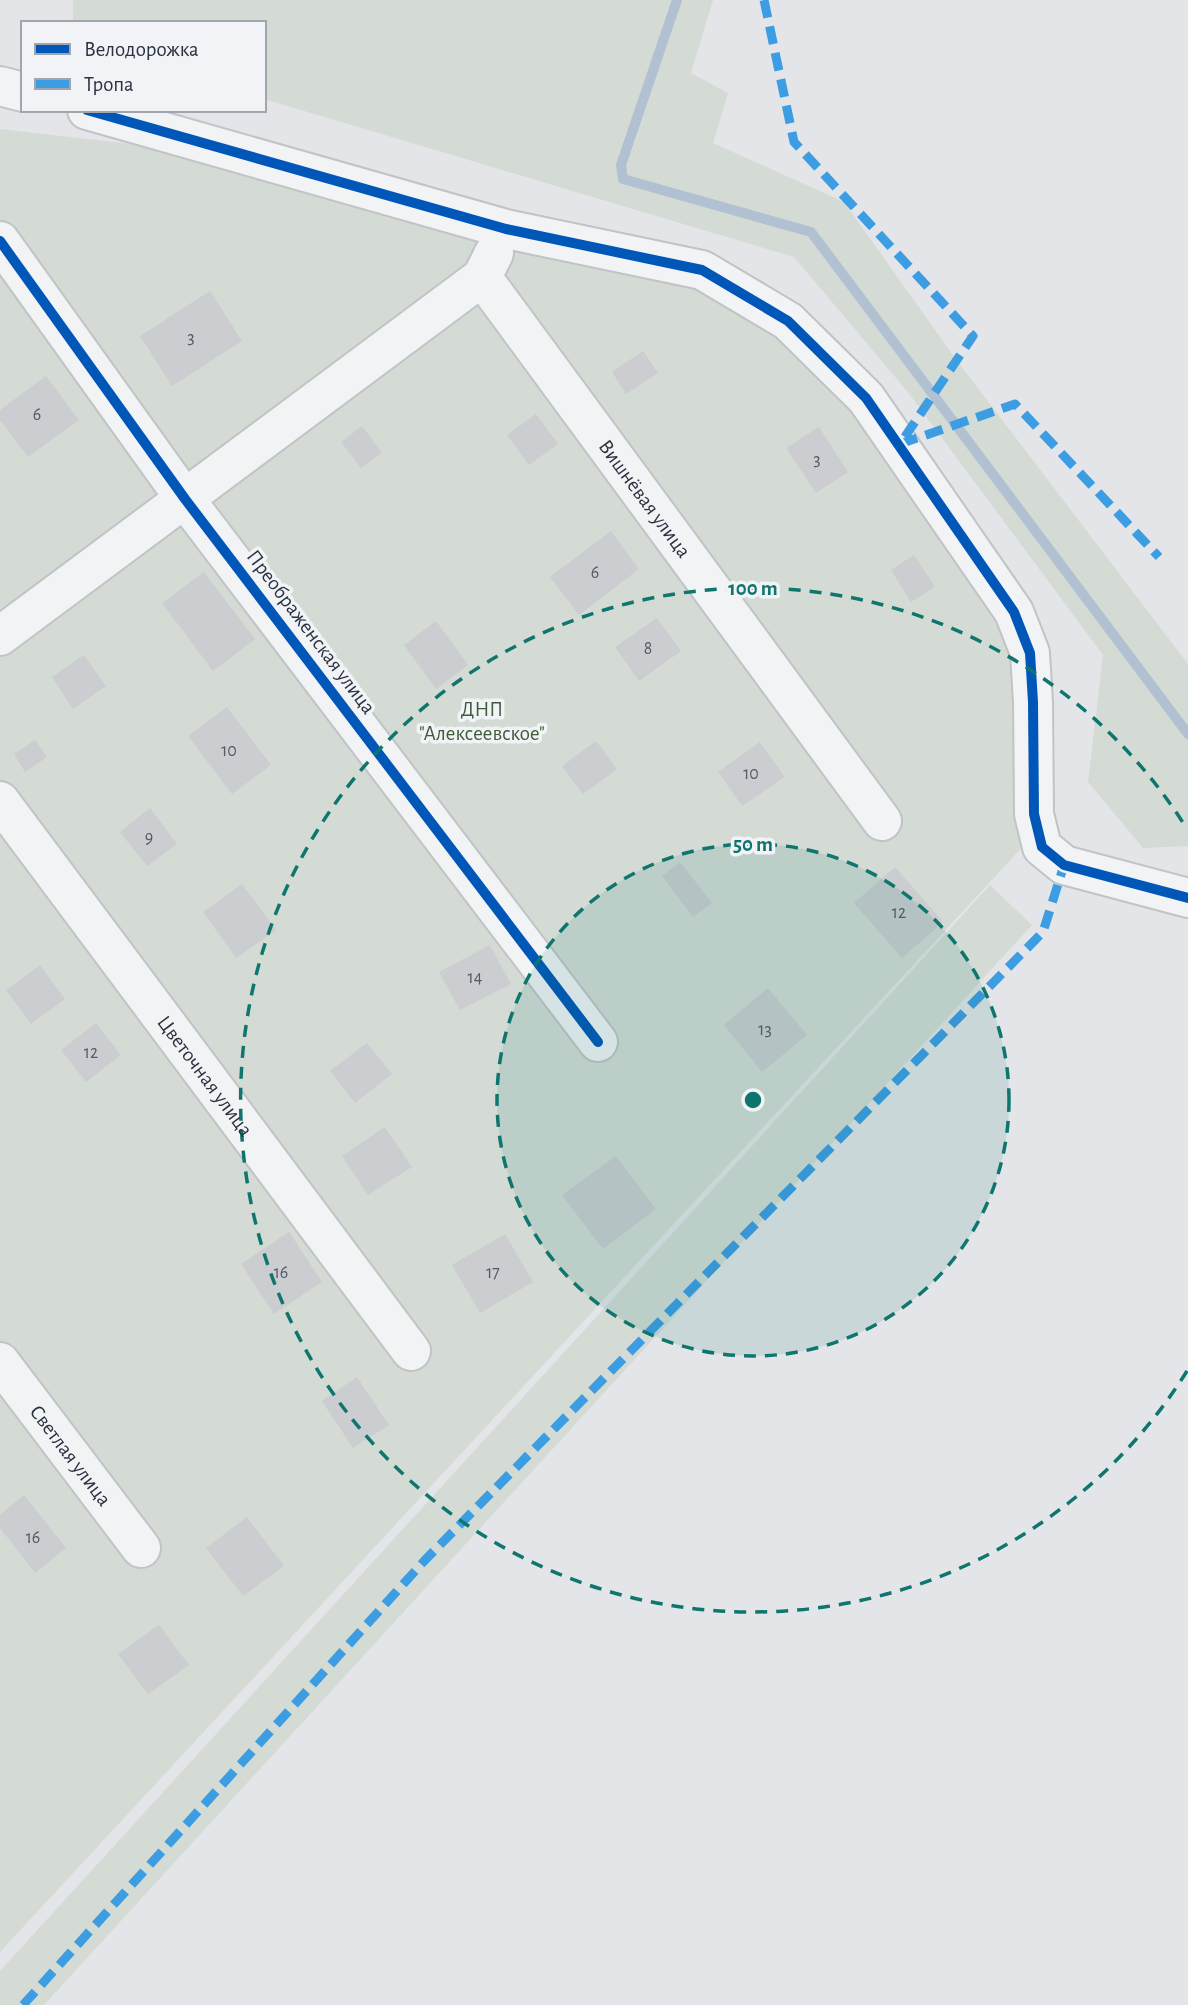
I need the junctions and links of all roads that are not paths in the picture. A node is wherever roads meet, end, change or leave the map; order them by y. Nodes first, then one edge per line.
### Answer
1 (0, 86) edge
2 (21, 91) edge
3 (94, 112) edge
4 (506, 229) junction
5 (0, 241) edge
6 (482, 277) junction
7 (185, 499) junction
8 (0, 636) edge
9 (0, 802) edge
10 (882, 821) dead end
11 (1188, 898) edge
12 (598, 1042) dead end
13 (411, 1351) dead end
14 (0, 1362) edge
15 (141, 1548) dead end

1 - 2 street
3 - 4 street
4 - 6 street
4 - 11 street
5 - 7 street, Преображенская улица
6 - 7 street
6 - 10 street, Вишнёвая улица
7 - 8 street
7 - 12 street, Преображенская улица
9 - 13 street, Цветочная улица
14 - 15 street, Светлая улица

